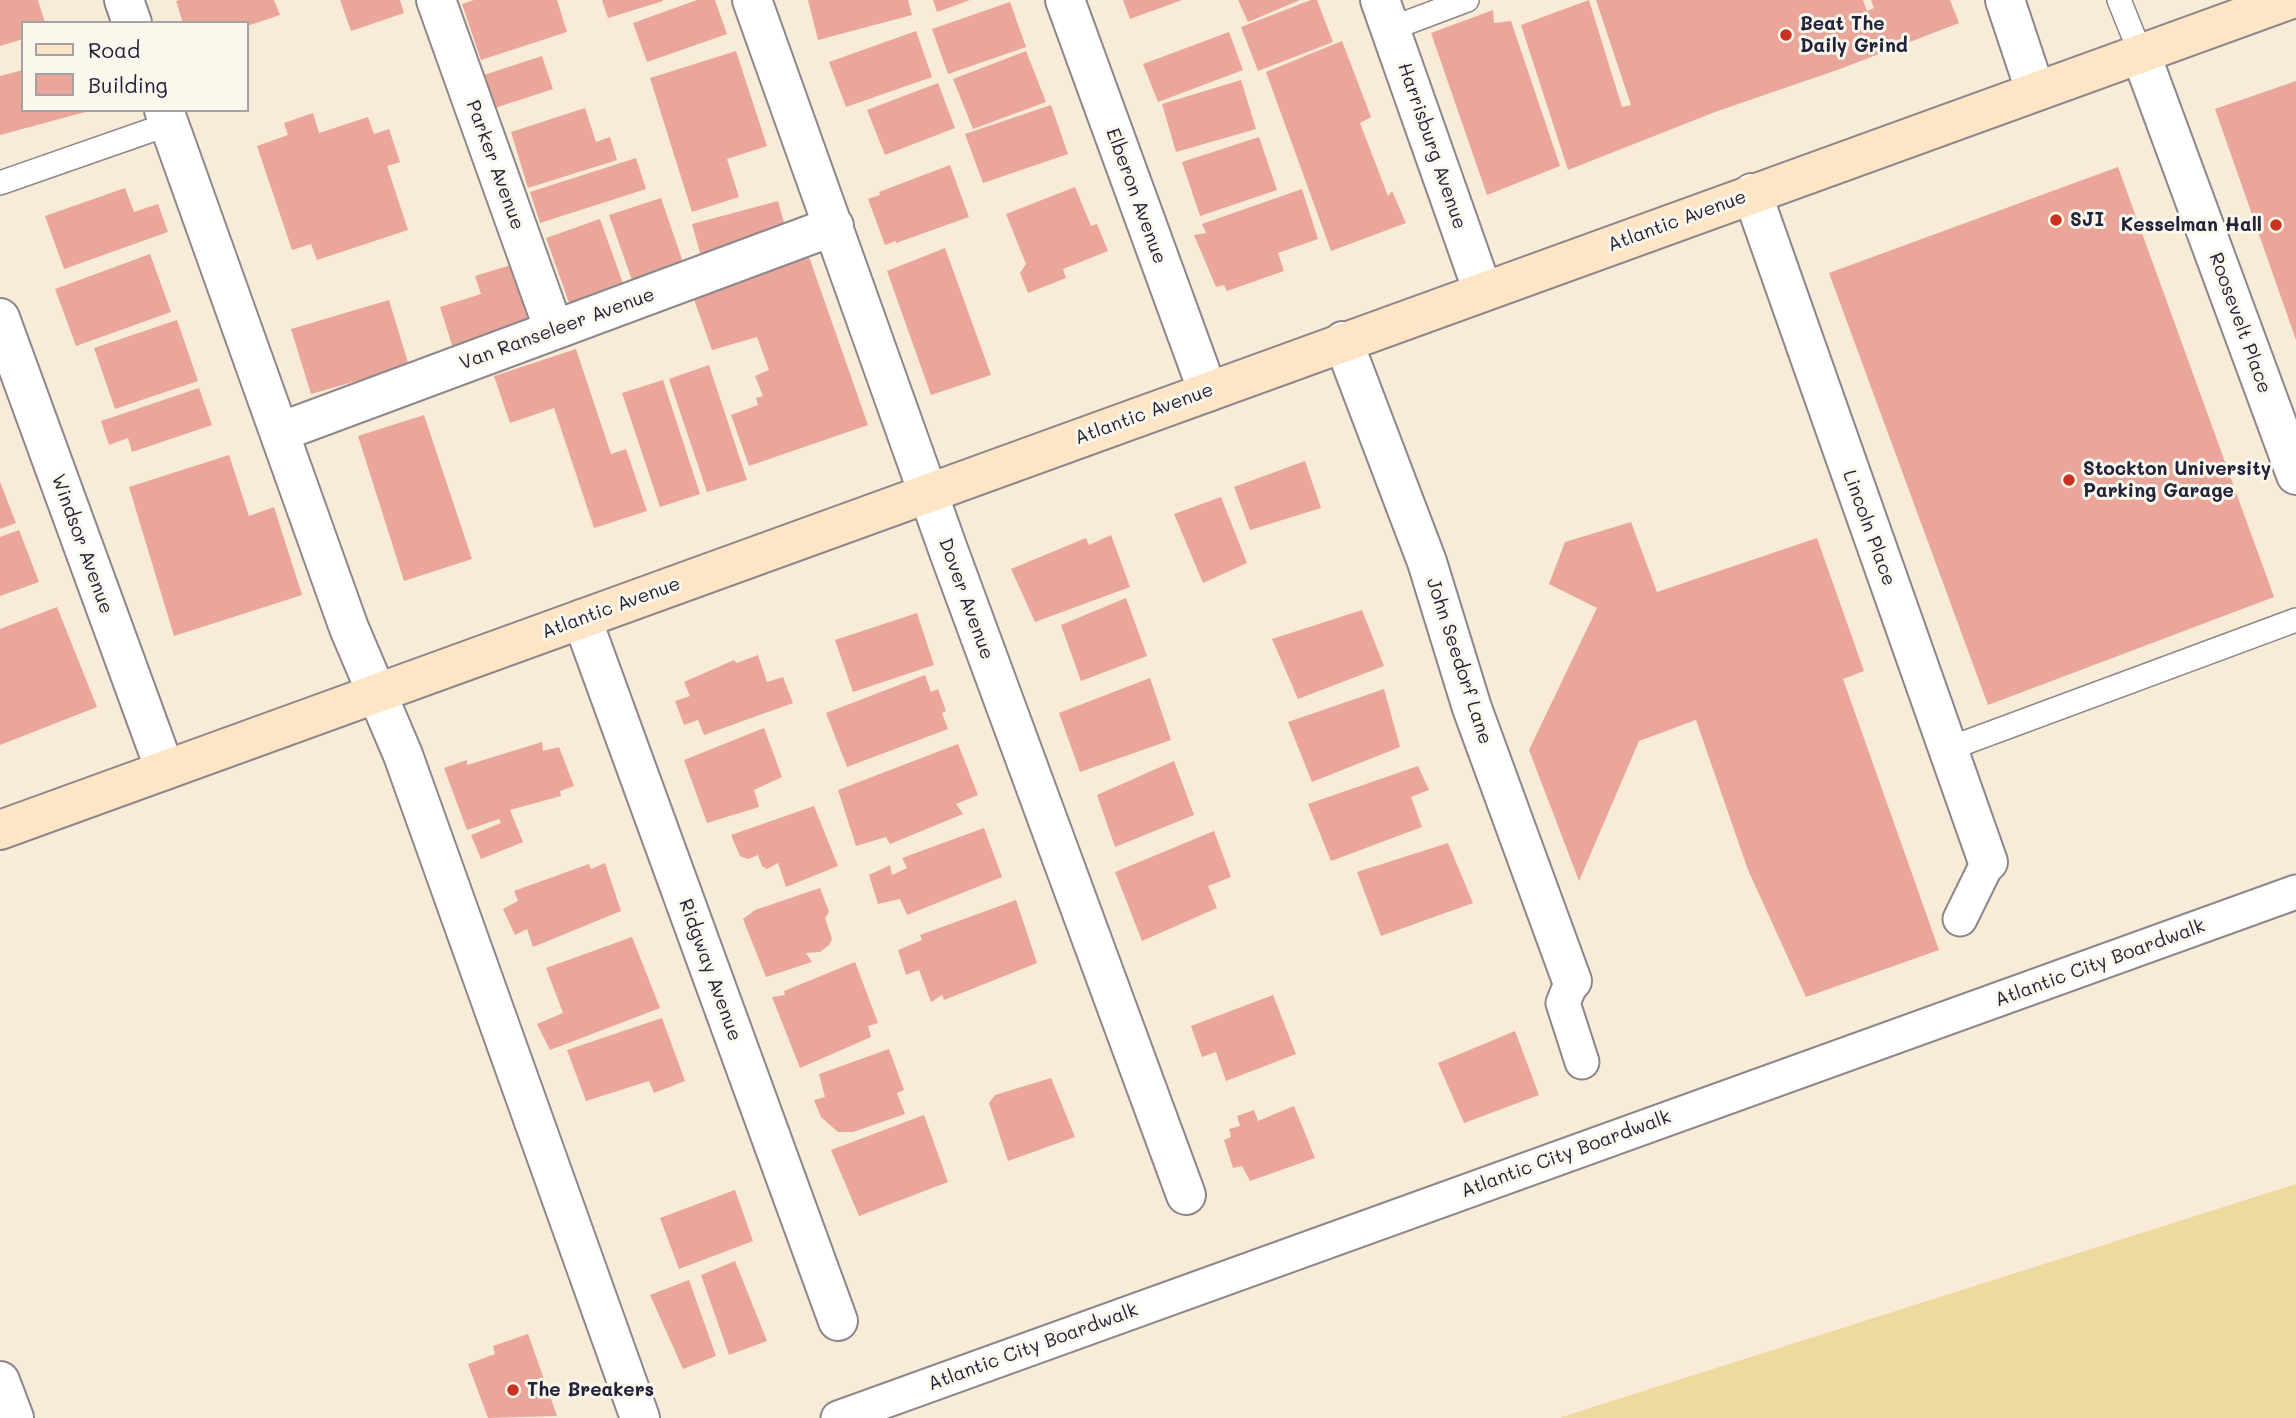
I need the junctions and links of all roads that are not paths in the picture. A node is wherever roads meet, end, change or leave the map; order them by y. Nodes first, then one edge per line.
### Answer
1 (436, 0) edge
2 (752, 0) edge
3 (1065, 0) edge
4 (1467, 0) edge
5 (2004, 0) edge
6 (2119, 0) edge
7 (2289, 0) edge
8 (1385, 14) edge
9 (2140, 52) junction
10 (2035, 90) junction
11 (166, 117) edge
12 (0, 183) edge
13 (1752, 193) junction
14 (834, 226) junction
15 (1483, 292) junction
16 (0, 318) edge
17 (554, 330) junction
18 (1343, 341) junction
19 (1208, 392) junction
20 (280, 432) junction
21 (2296, 475) edge
22 (928, 492) junction
23 (582, 619) junction
24 (2296, 620) edge
25 (379, 693) junction
26 (1948, 749) junction
27 (165, 770) junction
28 (0, 830) edge
29 (1988, 862) joint
30 (2296, 892) edge
31 (1961, 919) dead end
32 (1572, 981) joint
33 (1582, 1062) dead end
34 (1186, 1195) dead end
35 (838, 1321) dead end
36 (0, 1381) edge
37 (14, 1418) edge
38 (640, 1418) edge
39 (838, 1418) edge

1 - 17 street, Parker Avenue
2 - 14 street, Dover Avenue
3 - 19 street, Elberon Avenue
4 - 8 lane
5 - 10 street
6 - 9 lane
7 - 9 main road, Atlantic Avenue
8 - 15 street, Harrisburg Avenue
9 - 10 main road, Atlantic Avenue
9 - 21 street, Roosevelt Place
10 - 13 main road, Atlantic Avenue
11 - 12 lane
11 - 20 street
13 - 15 main road, Atlantic Avenue
13 - 26 street, Lincoln Place
14 - 17 street, Van Ranseleer Avenue
14 - 22 street, Dover Avenue
15 - 18 main road, Atlantic Avenue
16 - 27 street, Windsor Avenue
17 - 20 street, Van Ranseleer Avenue
18 - 19 main road, Atlantic Avenue
18 - 32 street, John Seedorf Lane
19 - 22 main road, Atlantic Avenue
20 - 25 street
22 - 23 main road, Atlantic Avenue
22 - 34 street, Dover Avenue
23 - 25 main road, Atlantic Avenue
23 - 35 street, Ridgway Avenue
24 - 26 lane
25 - 27 main road, Atlantic Avenue
25 - 38 street
26 - 29 street, Lincoln Place
27 - 28 main road, Atlantic Avenue
29 - 31 street
30 - 39 street, Atlantic City Boardwalk
32 - 33 street
36 - 37 street

